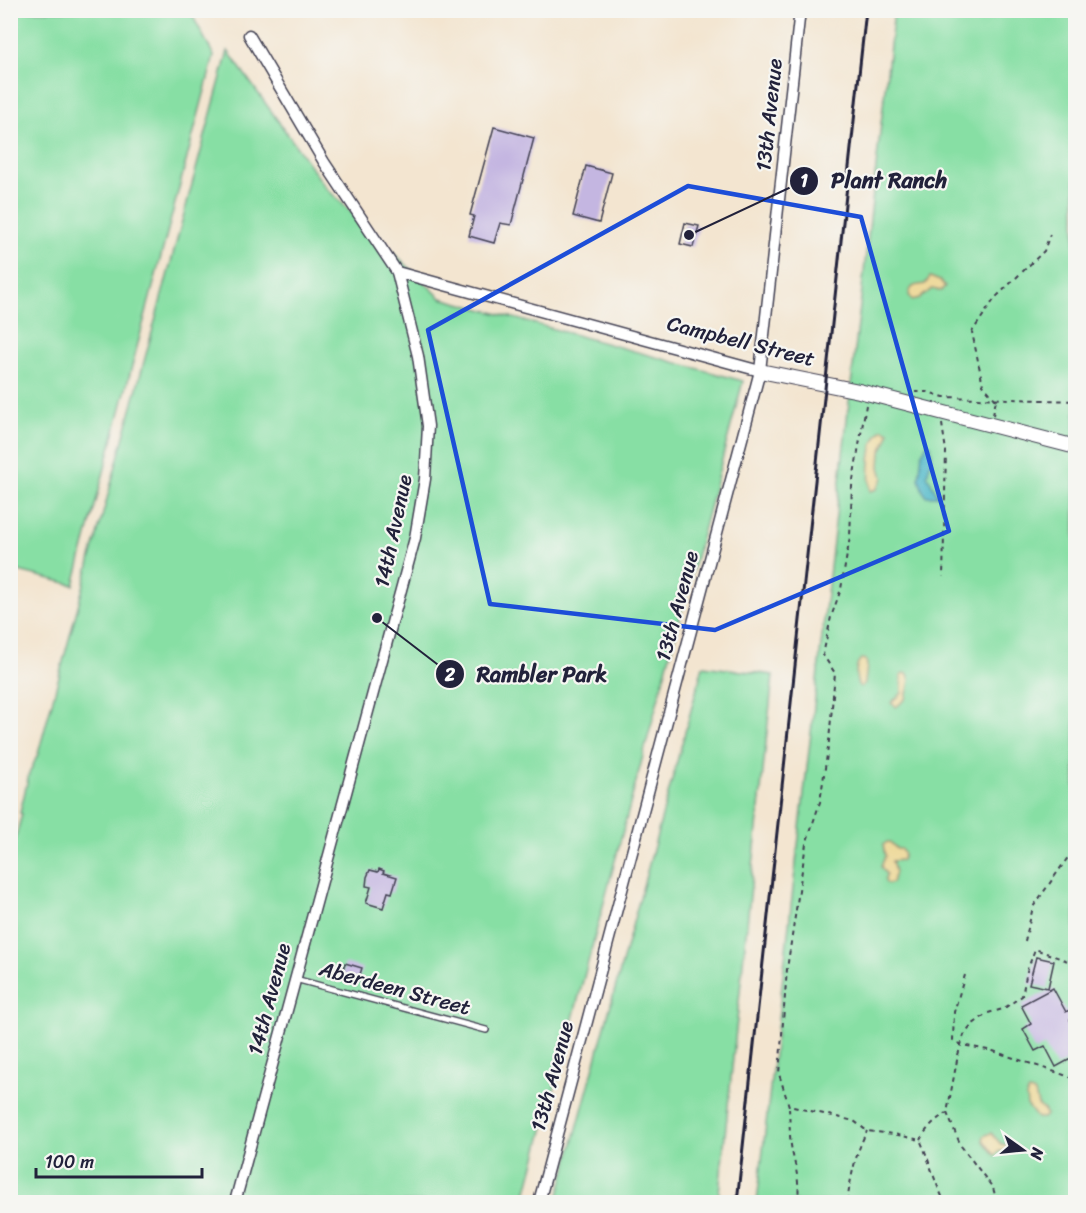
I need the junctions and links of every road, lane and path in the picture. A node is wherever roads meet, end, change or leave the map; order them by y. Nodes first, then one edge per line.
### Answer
1 (800, 10) edge
2 (249, 35) dead end
3 (1050, 234) dead end
4 (397, 273) junction
5 (760, 371) junction
6 (912, 392) dead end
7 (867, 397) dead end
8 (996, 400) junction
9 (1076, 401) edge
10 (941, 420) dead end
11 (1076, 447) edge
12 (943, 577) dead end
13 (1076, 846) edge
14 (1026, 941) dead end
15 (1076, 964) edge
16 (965, 975) dead end
17 (295, 979) junction
18 (486, 1029) dead end
19 (962, 1045) junction
20 (1076, 1079) edge
21 (789, 1106) junction
22 (947, 1113) junction
23 (867, 1131) junction
24 (920, 1140) junction
25 (235, 1203) edge
26 (539, 1203) edge
27 (798, 1203) edge
28 (847, 1203) edge
29 (945, 1203) edge
30 (997, 1203) edge

1 - 5 street, 13th Avenue
2 - 4 street, 14th Avenue
3 - 8 path
4 - 5 street, Campbell Street
4 - 17 street, 14th Avenue
5 - 11 street, Campbell Street
5 - 26 street, 13th Avenue
6 - 8 path
7 - 21 path
8 - 9 path
10 - 12 path
13 - 14 path
15 - 19 path
16 - 19 path
17 - 18 lane, Aberdeen Street
17 - 25 street, 14th Avenue
19 - 20 path
19 - 22 path
21 - 23 path
21 - 27 path
22 - 24 path
22 - 30 path
23 - 24 path
23 - 28 path
24 - 29 path

